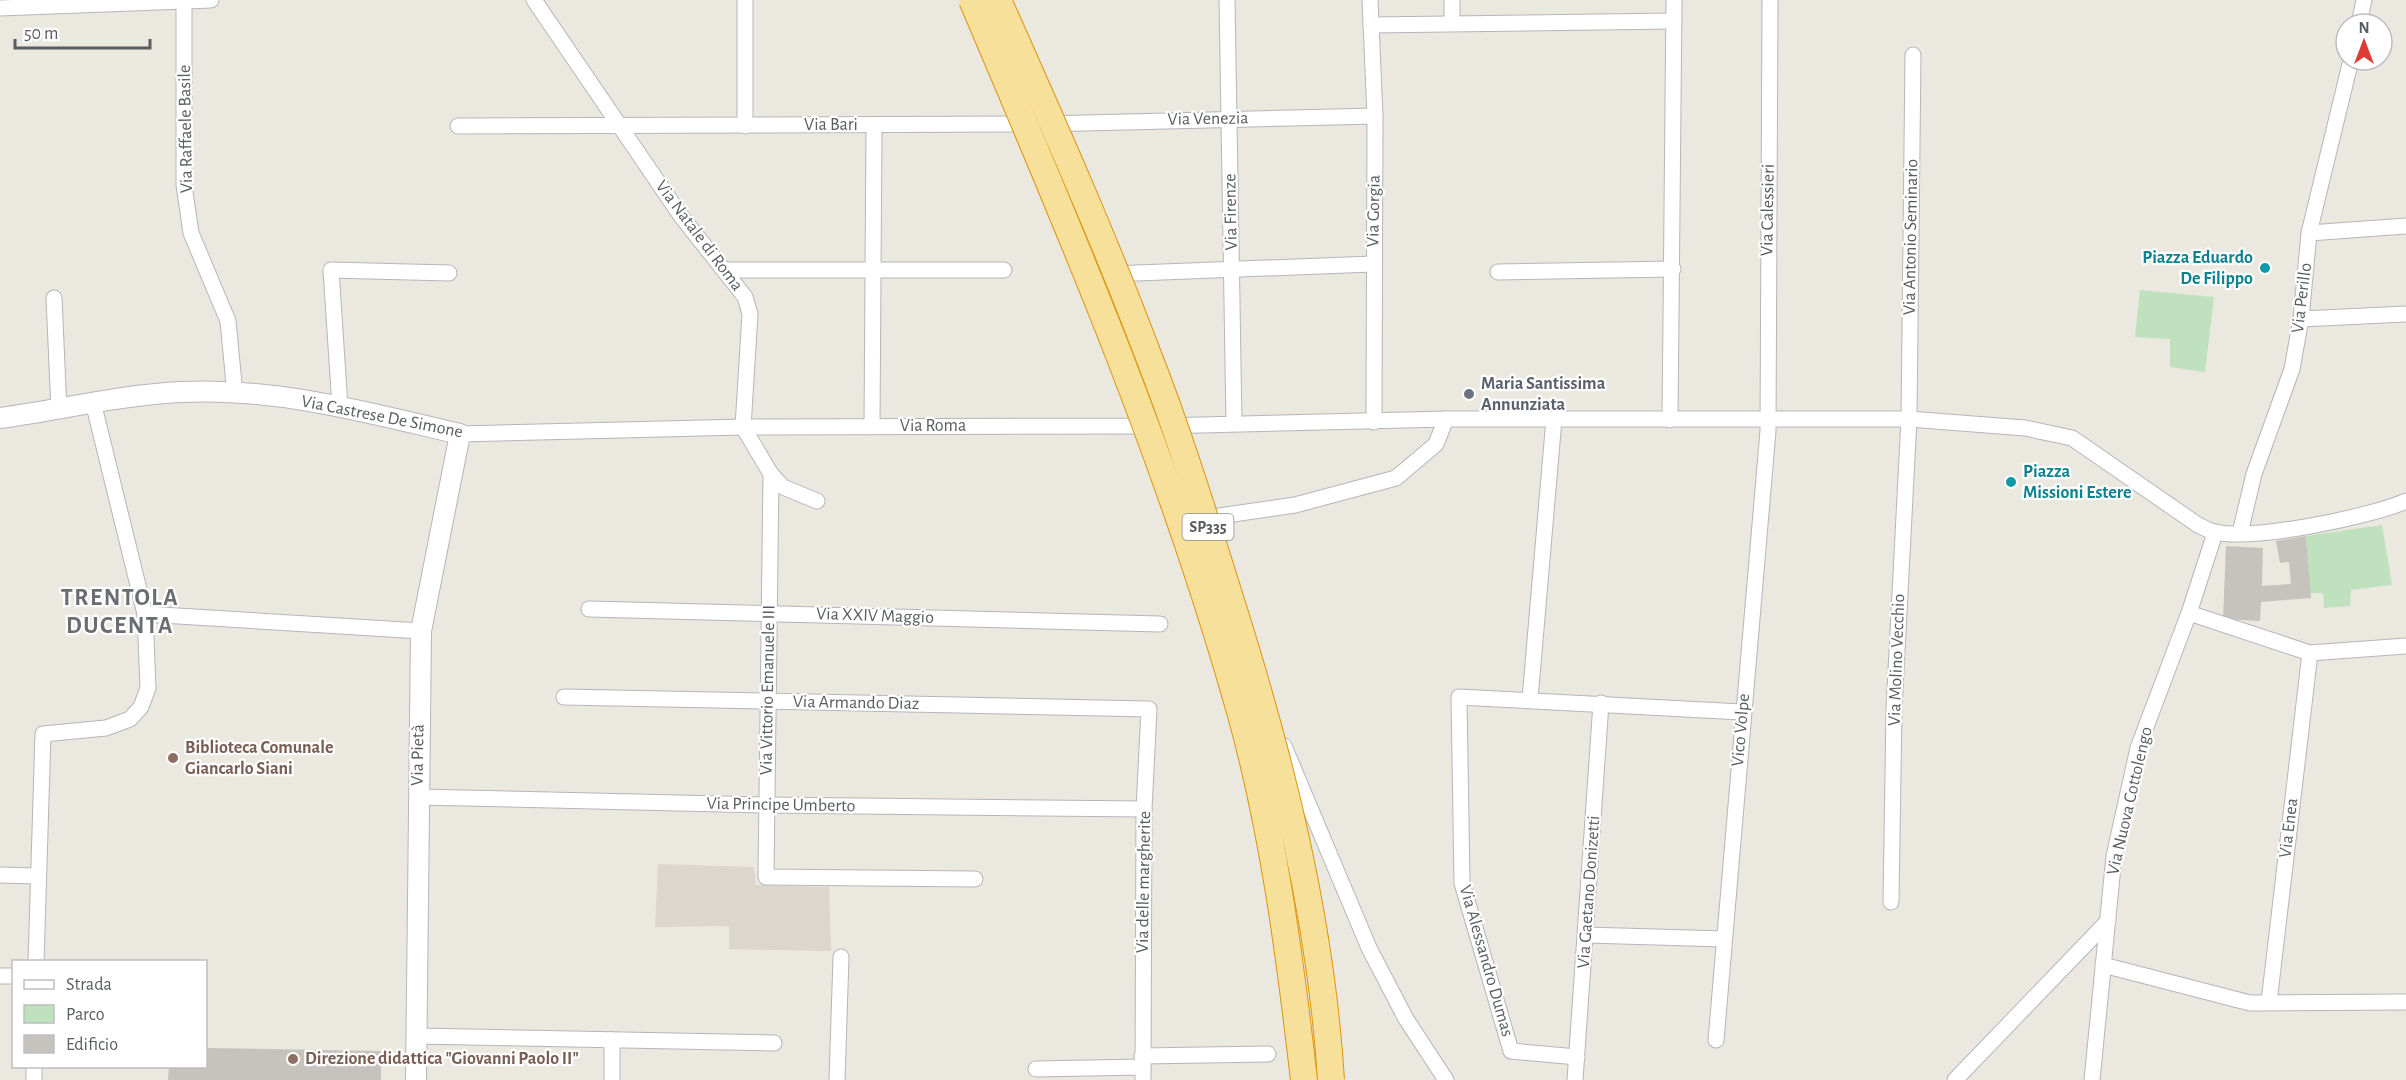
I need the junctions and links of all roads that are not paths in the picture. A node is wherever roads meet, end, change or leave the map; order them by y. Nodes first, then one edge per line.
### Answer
1 (211, 0) edge
2 (534, 0) edge
3 (745, 0) edge
4 (972, 0) edge
5 (981, 0) edge
6 (998, 0) edge
7 (1227, 0) edge
8 (1370, 0) edge
9 (1452, 0) edge
10 (1674, 0) edge
11 (1770, 0) edge
12 (184, 1) edge
13 (118, 2) edge
14 (0, 8) edge
15 (1674, 21) junction
16 (1452, 22) junction
17 (1371, 25) junction
18 (1913, 55) dead end
19 (2347, 72) edge
20 (1375, 116) junction
21 (1230, 119) junction
22 (1042, 124) junction
23 (874, 125) junction
24 (458, 126) dead end
25 (745, 126) junction
26 (621, 127) junction
27 (2406, 226) edge
28 (2309, 233) junction
29 (1373, 264) junction
30 (1231, 268) junction
31 (1673, 269) junction
32 (725, 270) junction
33 (874, 270) junction
34 (1004, 270) dead end
35 (1498, 272) dead end
36 (449, 273) dead end
37 (1102, 275) junction
38 (54, 297) dead end
39 (2406, 314) edge
40 (2301, 319) junction
41 (236, 394) junction
42 (93, 402) junction
43 (339, 407) junction
44 (59, 410) junction
45 (0, 418) edge
46 (1446, 419) junction
47 (1554, 419) junction
48 (1909, 419) junction
49 (1670, 420) junction
50 (1766, 421) junction
51 (1374, 422) junction
52 (1234, 423) junction
53 (872, 426) junction
54 (1161, 426) junction
55 (743, 427) junction
56 (460, 434) junction
57 (771, 474) junction
58 (817, 501) dead end
59 (2406, 501) edge
60 (1197, 519) junction
61 (2215, 533) junction
62 (2240, 533) junction
63 (589, 609) dead end
64 (2189, 613) junction
65 (145, 614) junction
66 (771, 614) junction
67 (1160, 624) dead end
68 (421, 631) junction
69 (2406, 646) edge
70 (2310, 653) junction
71 (564, 697) dead end
72 (1530, 699) junction
73 (770, 702) junction
74 (1601, 703) junction
75 (1149, 709) joint
76 (1742, 712) junction
77 (418, 797) junction
78 (765, 806) junction
79 (1144, 809) junction
80 (0, 875) edge
81 (37, 876) junction
82 (975, 879) dead end
83 (1891, 902) dead end
84 (2108, 921) junction
85 (1586, 935) junction
86 (1724, 939) junction
87 (841, 957) dead end
88 (36, 960) edge
89 (2103, 965) junction
90 (2268, 1002) junction
91 (2406, 1002) edge
92 (416, 1036) junction
93 (612, 1040) junction
94 (1716, 1040) dead end
95 (774, 1043) dead end
96 (1268, 1054) dead end
97 (1431, 1056) junction
98 (1577, 1057) junction
99 (1143, 1068) edge
100 (1036, 1069) dead end
101 (416, 1080) edge
102 (612, 1080) edge
103 (837, 1080) edge
104 (1304, 1080) edge
105 (1331, 1080) edge
106 (1430, 1080) edge
107 (1446, 1080) edge
108 (1575, 1080) edge
109 (1955, 1080) edge
110 (2092, 1080) edge

1 - 12 street
2 - 26 street, Via Natale di Roma
3 - 25 street
4 - 104 highway, SP335, bridge
5 - 22 street
6 - 105 highway, SP335, bridge
7 - 21 street, Via Firenze
8 - 17 street, Via Gorgia
9 - 16 street
10 - 15 street
11 - 50 street, Via Calessieri
12 - 13 street
12 - 41 street, Via Raffaele Basile
13 - 14 street
15 - 16 street
15 - 31 street
16 - 17 street
17 - 20 street, Via Gorgia
18 - 48 street, Via Antonio Seminario
19 - 28 street, Via Perillo
20 - 21 street, Via Venezia
20 - 29 street, Via Gorgia
21 - 22 street, Via Venezia
21 - 30 street, Via Firenze
22 - 23 street, Via Bari
22 - 37 street
23 - 25 street, Via Bari
23 - 33 street
24 - 26 street
25 - 26 street, Via Bari
26 - 32 street, Via Natale di Roma
27 - 28 street
28 - 40 street, Via Perillo
29 - 30 street
29 - 51 street, Via Gorgia
30 - 37 street
30 - 52 street, Via Firenze
31 - 35 street
31 - 49 street
32 - 33 street
32 - 55 street, Via Natale di Roma
33 - 34 street
33 - 53 street
36 - 43 street
37 - 54 street
38 - 44 street
39 - 40 street
40 - 62 street, Via Perillo
41 - 42 street, Via Castrese De Simone
41 - 43 street, Via Castrese De Simone
42 - 44 street, Via Castrese De Simone
42 - 65 street
43 - 56 street, Via Castrese De Simone
44 - 45 street, Via Castrese De Simone
46 - 47 street, Via Roma
46 - 51 street, Via Roma
46 - 60 street
47 - 49 street, Via Roma
47 - 72 street
48 - 50 street, Via Roma
48 - 61 street, Via Roma
48 - 83 street, Via Molino Vecchio
49 - 50 street, Via Roma
50 - 76 street, Vico Volpe
51 - 52 street, Via Roma
52 - 54 street, Via Roma
53 - 54 street, Via Roma
53 - 55 street, Via Roma
54 - 60 street
55 - 56 street, Via Castrese De Simone
55 - 57 street
56 - 68 street, Via Pietà
57 - 58 street
57 - 66 street, Via Vittorio Emanuele III
59 - 62 street
60 - 97 street
61 - 62 street
61 - 64 street, Via Nuova Cottolengo
63 - 66 street, Via XXIV Maggio
64 - 70 street
64 - 84 street, Via Nuova Cottolengo
65 - 68 street
65 - 81 street
66 - 67 street, Via XXIV Maggio
66 - 73 street, Via Vittorio Emanuele III
68 - 77 street, Via Pietà
69 - 70 street
70 - 90 street, Via Enea
71 - 73 street, Via Armando Diaz
72 - 74 street
72 - 98 street, Via Alessandro Dumas
73 - 75 street, Via Armando Diaz
73 - 78 street, Via Vittorio Emanuele III
74 - 76 street
74 - 85 street, Via Gaetano Donizetti
75 - 79 street, Via delle margherite
76 - 86 street, Vico Volpe
77 - 78 street, Via Principe Umberto
77 - 92 street, Via Pietà
78 - 79 street, Via Principe Umberto
78 - 82 street, Via Vittorio Emanuele III
79 - 99 street, Via delle margherite
80 - 81 street
81 - 88 street
84 - 89 street, Via Nuova Cottolengo
84 - 109 street
85 - 86 street
85 - 98 street, Via Gaetano Donizetti
86 - 94 street, Vico Volpe
87 - 103 street
89 - 90 street
89 - 110 street, Via Nuova Cottolengo
90 - 91 street
92 - 93 street
92 - 101 street, Via Pietà
93 - 95 street
93 - 102 street
96 - 99 street
97 - 106 street
97 - 107 street
98 - 108 street, Via Gaetano Donizetti
99 - 100 street

